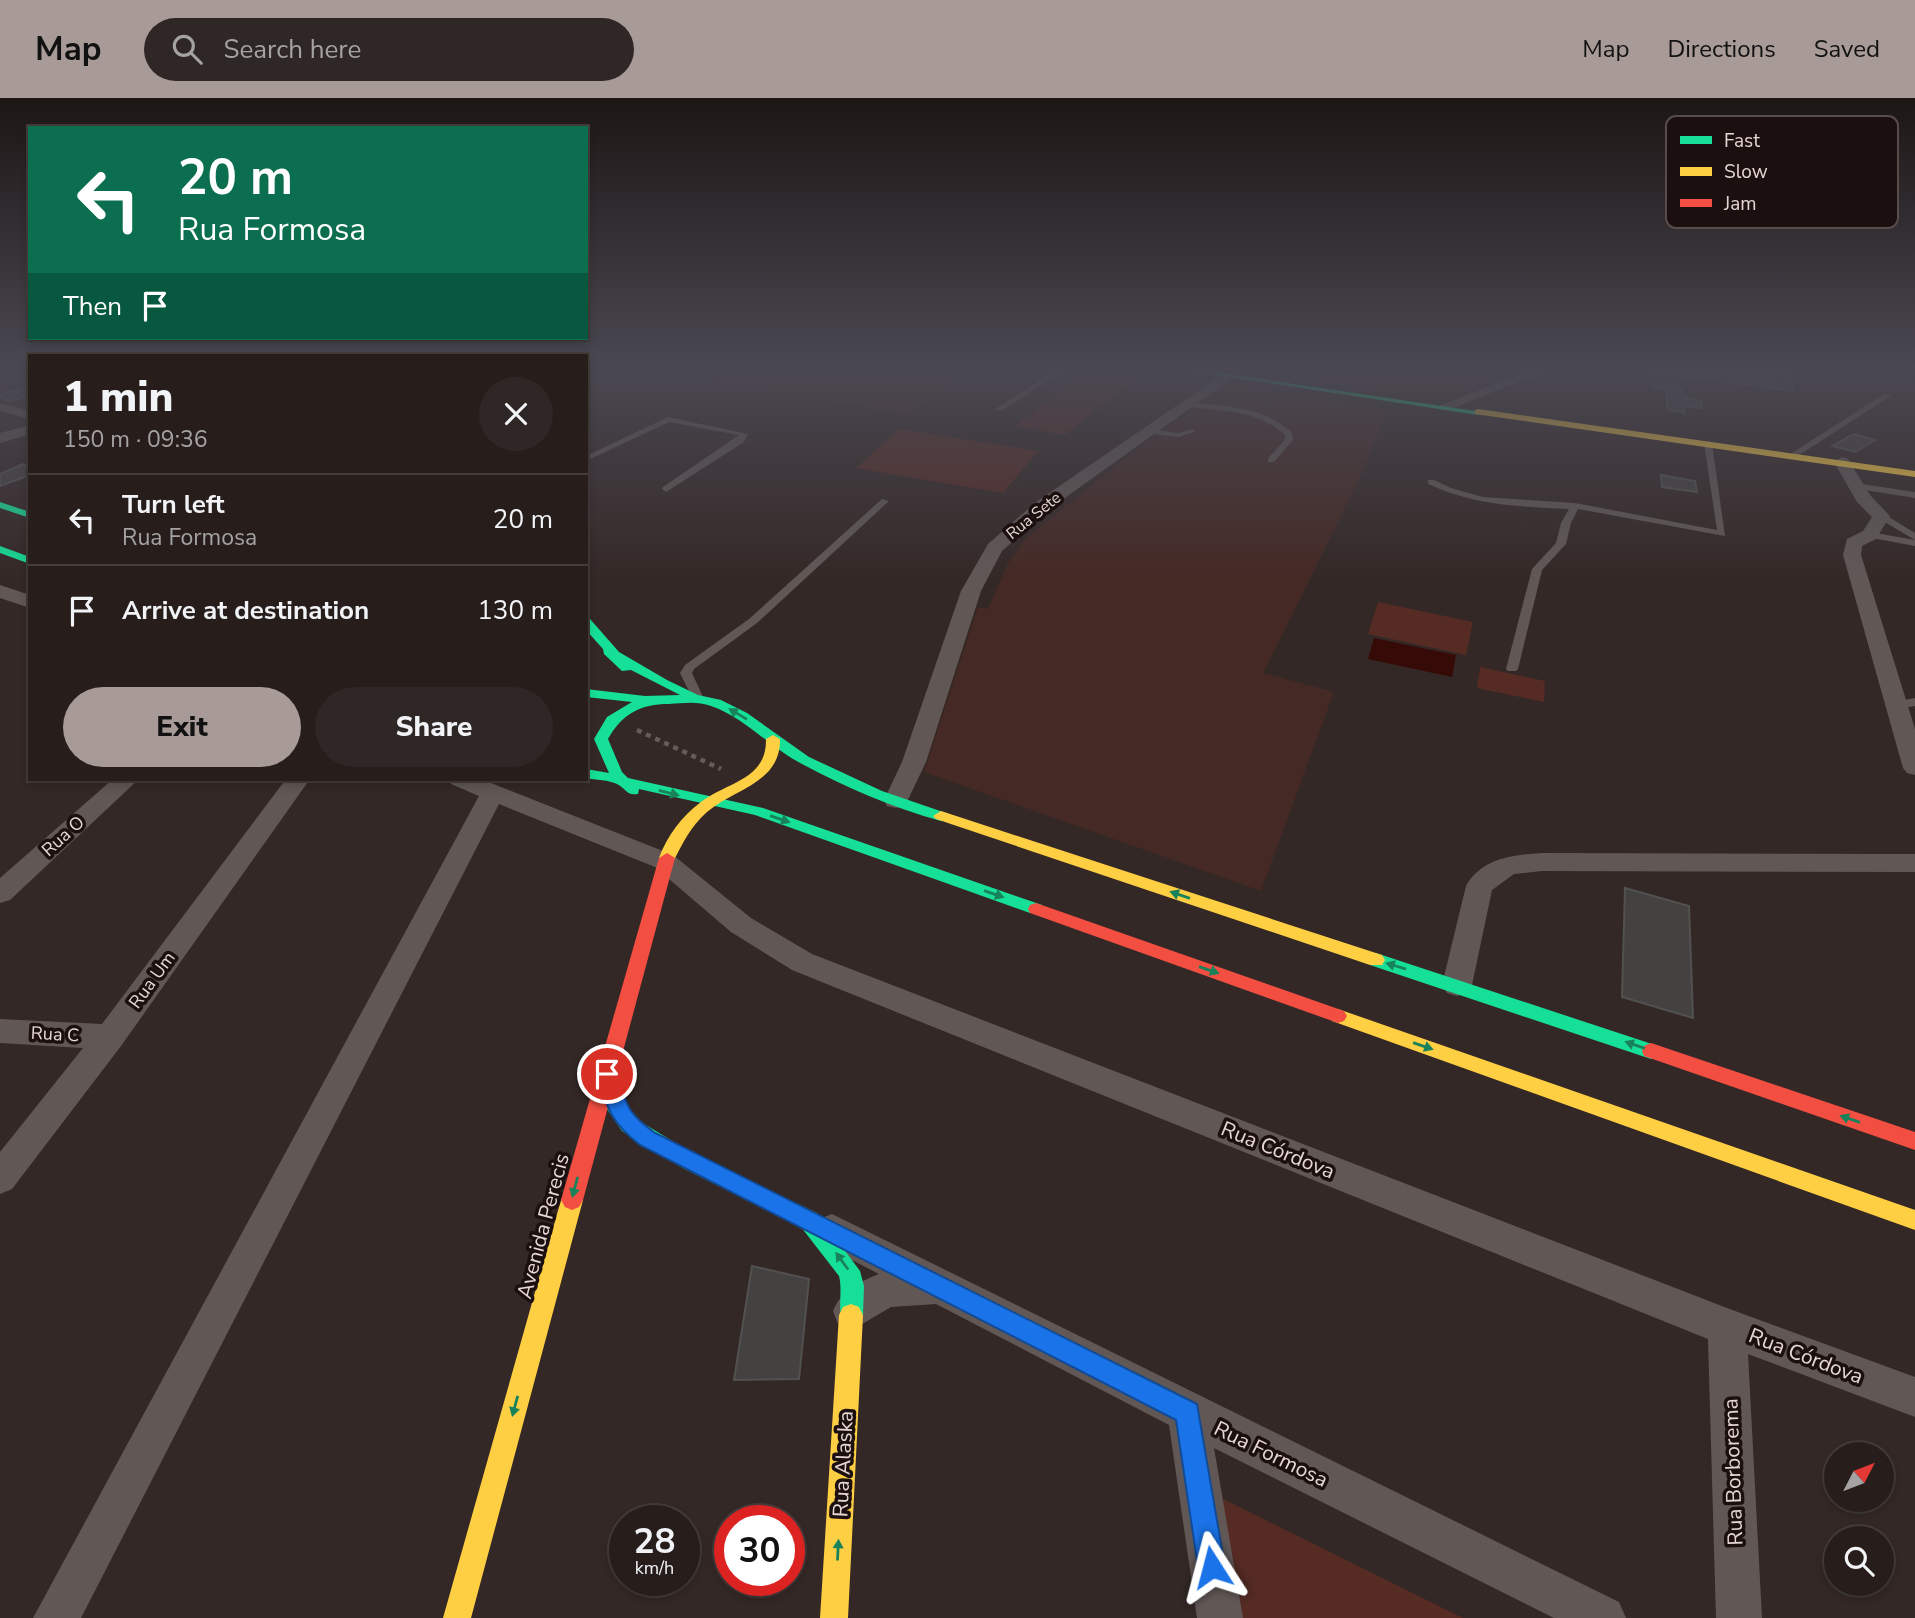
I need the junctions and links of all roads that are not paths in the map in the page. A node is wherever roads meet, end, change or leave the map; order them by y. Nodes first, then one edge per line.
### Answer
1 (625, 440) edge
2 (741, 440) edge
3 (1135, 440) edge
4 (1289, 440) edge
5 (1686, 440) edge
6 (1817, 440) edge
7 (1708, 443) junction
8 (1793, 455) junction
9 (588, 458) edge
10 (1271, 460) dead end
11 (1842, 462) junction
12 (1915, 474) edge
13 (1432, 482) dead end
14 (1855, 486) junction
15 (666, 489) dead end
16 (1915, 495) edge
17 (885, 501) dead end
18 (0, 505) edge
19 (1575, 506) junction
20 (28, 514) edge
21 (1881, 516) junction
22 (1870, 535) junction
23 (1915, 537) edge
24 (1915, 543) edge
25 (0, 549) edge
26 (28, 560) edge
27 (0, 591) edge
28 (28, 601) edge
29 (588, 625) edge
30 (608, 651) junction
31 (1512, 669) dead end
32 (588, 693) edge
33 (698, 699) junction
34 (648, 700) junction
35 (1906, 703) edge
36 (773, 739) junction
37 (1915, 768) edge
38 (588, 773) edge
39 (125, 781) edge
40 (297, 781) edge
41 (465, 781) edge
42 (623, 782) junction
43 (493, 792) junction
44 (714, 800) junction
45 (896, 800) junction
46 (649, 807) dead end
47 (666, 846) junction
48 (1915, 863) edge
49 (0, 893) edge
50 (1457, 985) junction
51 (0, 1031) edge
52 (110, 1037) junction
53 (607, 1074) junction
54 (641, 1135) junction
55 (1915, 1141) edge
56 (585, 1154) junction
57 (0, 1178) edge
58 (809, 1220) junction
59 (1915, 1220) edge
60 (940, 1286) junction
61 (852, 1311) junction
62 (1727, 1327) junction
63 (1915, 1397) edge
64 (1188, 1413) junction
65 (56, 1618) edge
66 (457, 1618) edge
67 (834, 1618) edge
68 (1220, 1618) edge
69 (1603, 1618) edge
70 (1739, 1618) edge

1 - 9 lane
2 - 15 lane
3 - 45 street, Rua Sete
4 - 10 lane
5 - 7 main road
6 - 8 lane
7 - 8 main road
7 - 19 lane
8 - 11 main road
11 - 12 main road
11 - 14 street
13 - 19 lane
14 - 16 lane
14 - 21 street
17 - 33 lane
18 - 20 main road
19 - 31 lane
21 - 22 street
21 - 23 lane
22 - 24 lane
22 - 35 street
25 - 26 main road
27 - 28 street
29 - 30 main road
30 - 33 main road
30 - 34 main road
32 - 34 main road
33 - 34 main road
36 -> 33 main road
34 - 42 main road
35 - 37 street
36 - 44 main road, Avenida Perecis
36 - 45 main road
38 - 42 main road
39 - 49 street, Rua O
40 - 52 street, Rua Um
41 - 43 street, Rua Córdova
42 -> 44 main road
42 - 46 main road
43 - 47 street, Rua Córdova
43 - 65 street
44 - 47 main road, Avenida Perecis
44 -> 59 main road
50 -> 45 main road
47 - 53 main road, Avenida Perecis
47 - 62 street, Rua Córdova
48 - 50 street
55 -> 50 main road
51 - 52 street, Rua C
52 - 57 street, Rua Um
53 - 54 main road, Rua Formosa
53 - 56 main road, Avenida Perecis
54 - 56 main road
54 - 58 main road, Rua Formosa
56 -> 66 main road, Avenida Perecis
58 - 60 street, Rua Formosa
61 -> 58 main road, Rua Alaska
60 - 61 street
60 - 64 street, Rua Formosa
67 -> 61 main road, Rua Alaska
62 - 63 street, Rua Córdova
62 - 70 street, Rua Borborema
64 - 68 street
64 - 69 street, Rua Formosa

